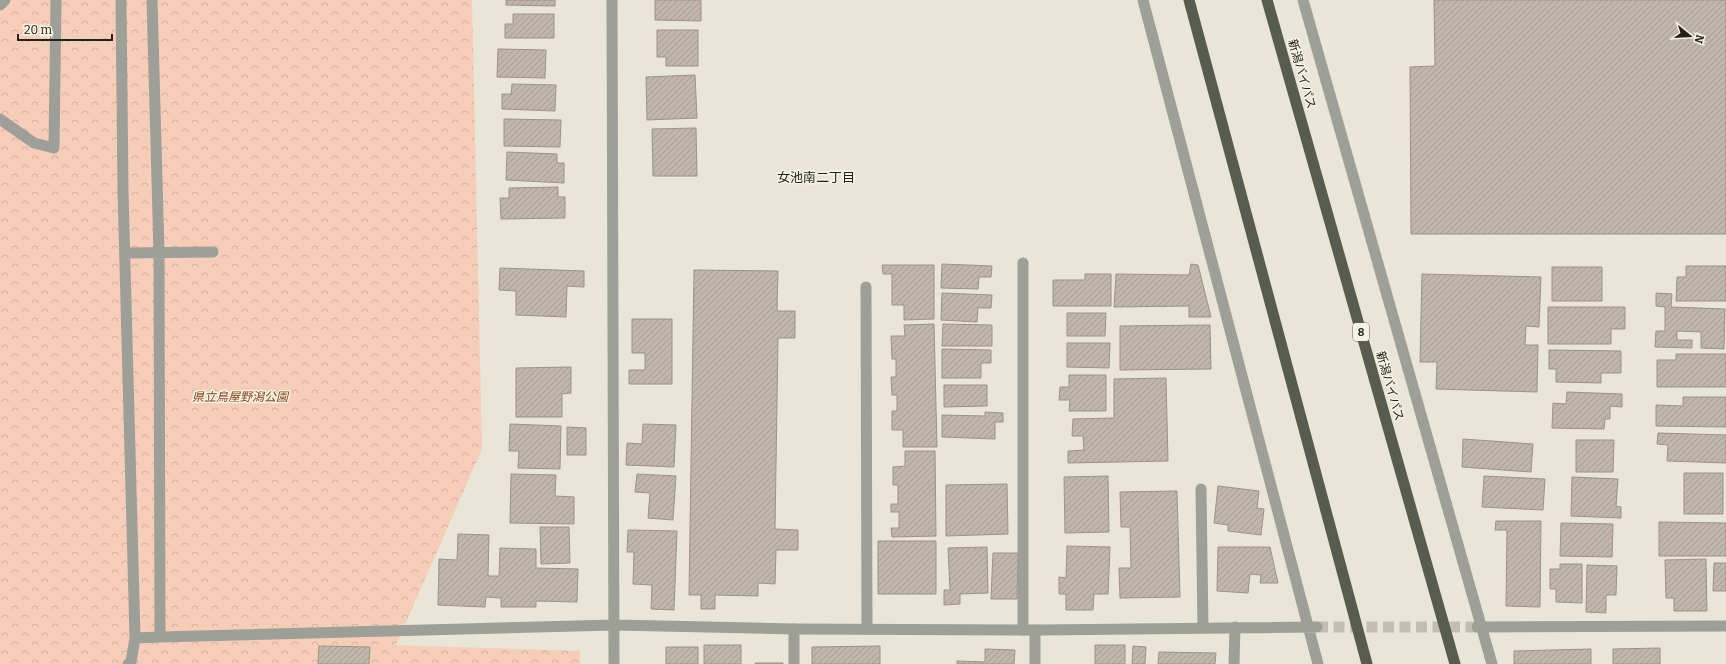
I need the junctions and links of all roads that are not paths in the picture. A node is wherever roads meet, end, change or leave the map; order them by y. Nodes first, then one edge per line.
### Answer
1 (5, 0) edge
2 (56, 0) edge
3 (121, 0) edge
4 (152, 0) edge
5 (612, 0) edge
6 (1143, 0) edge
7 (1189, 0) edge
8 (1268, 0) edge
9 (1303, 0) edge
10 (0, 5) edge
11 (0, 119) edge
12 (159, 252) junction
13 (213, 252) dead end
14 (125, 253) junction
15 (1023, 263) dead end
16 (866, 287) dead end
17 (1201, 489) dead end
18 (615, 625) junction
19 (1726, 626) edge
20 (1235, 627) junction
21 (1313, 627) junction
22 (1479, 627) junction
23 (867, 628) junction
24 (1203, 628) junction
25 (794, 629) junction
26 (1022, 630) junction
27 (1035, 630) junction
28 (160, 637) junction
29 (136, 638) junction
30 (128, 664) edge
31 (614, 664) edge
32 (794, 664) edge
33 (1035, 664) edge
34 (1234, 664) edge
35 (1318, 664) edge
36 (1367, 664) edge
37 (1455, 664) edge
38 (1492, 664) edge

1 - 10 street
2 - 11 street
3 - 14 street
4 - 12 street
5 - 18 street
6 - 21 street
7 - 36 highway
8 - 37 highway, 新潟バイパス / 8
9 - 22 street
12 - 13 street
12 - 14 street
12 - 28 street
14 - 29 street
15 - 26 street
16 - 23 street
17 - 24 street
18 - 25 street
18 - 28 street
18 - 31 street
19 - 22 street
20 - 21 street
20 - 24 street
20 - 34 street
21 - 35 street
22 - 38 street
23 - 25 street
23 - 26 street
24 - 27 street
25 - 32 street
26 - 27 street
27 - 33 street
28 - 29 street
29 - 30 street

